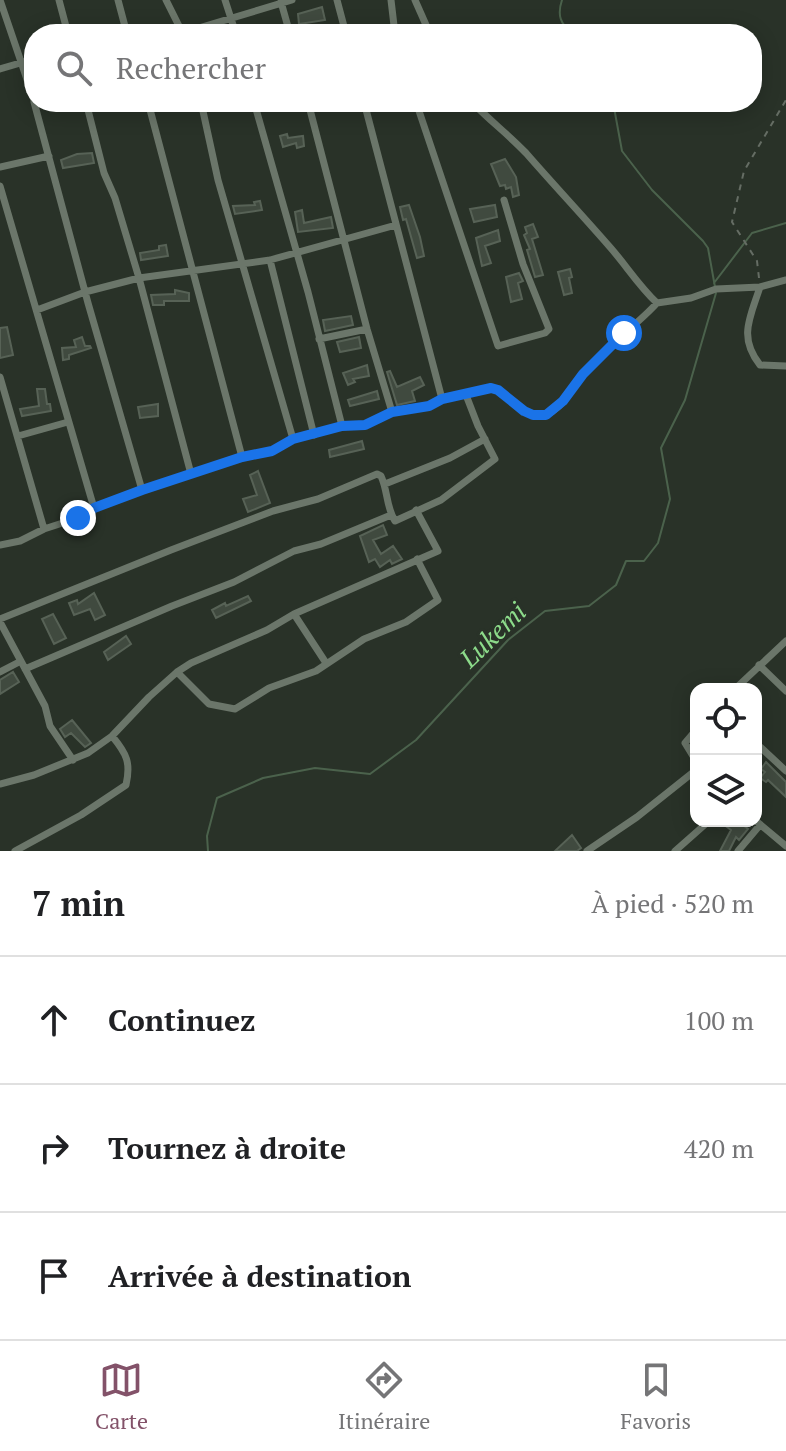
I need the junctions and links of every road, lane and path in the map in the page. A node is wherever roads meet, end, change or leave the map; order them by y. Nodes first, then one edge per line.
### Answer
1 (0, 0) edge
2 (59, 0) edge
3 (118, 0) edge
4 (166, 0) edge
5 (225, 0) edge
6 (292, 0) edge
7 (337, 0) edge
8 (391, 0) edge
9 (415, 0) edge
10 (281, 2) edge
11 (232, 20) junction
12 (65, 24) edge
13 (124, 24) edge
14 (178, 24) edge
15 (217, 24) edge
16 (233, 24) edge
17 (287, 24) edge
18 (343, 24) edge
19 (394, 24) edge
20 (426, 24) edge
21 (22, 63) junction
22 (0, 69) edge
23 (24, 69) edge
24 (786, 100) edge
25 (37, 112) edge
26 (89, 112) edge
27 (151, 112) edge
28 (203, 112) edge
29 (257, 112) edge
30 (311, 112) edge
31 (367, 112) edge
32 (419, 112) edge
33 (481, 112) edge
34 (49, 156) junction
35 (0, 167) edge
36 (0, 186) edge
37 (504, 200) dead end
38 (396, 225) junction
39 (346, 240) junction
40 (297, 254) junction
41 (270, 260) junction
42 (242, 264) junction
43 (192, 271) junction
44 (139, 278) junction
45 (786, 280) edge
46 (760, 287) junction
47 (85, 292) junction
48 (657, 303) junction
49 (37, 310) junction
50 (367, 329) junction
51 (319, 339) junction
52 (786, 366) edge
53 (0, 377) edge
54 (466, 395) junction
55 (442, 399) junction
56 (392, 412) junction
57 (68, 422) junction
58 (342, 426) junction
59 (314, 435) junction
60 (18, 436) junction
61 (293, 439) junction
62 (485, 439) junction
63 (242, 457) junction
64 (191, 474) junction
65 (385, 484) junction
66 (142, 490) junction
67 (94, 508) junction
68 (416, 510) junction
69 (391, 515) junction
70 (44, 529) junction
71 (0, 545) edge
72 (417, 559) junction
73 (294, 614) junction
74 (0, 620) edge
75 (786, 641) edge
76 (21, 661) junction
77 (326, 663) junction
78 (759, 665) junction
79 (25, 669) junction
80 (0, 672) edge
81 (177, 672) junction
82 (741, 683) edge
83 (786, 691) edge
84 (112, 736) junction
85 (762, 749) edge
86 (73, 760) junction
87 (786, 771) edge
88 (690, 775) edge
89 (0, 784) edge
90 (762, 826) edge
91 (702, 827) edge
92 (755, 827) edge
93 (786, 846) edge
94 (16, 851) edge
95 (587, 851) edge
96 (675, 851) edge
97 (738, 851) edge

1 - 21 street
2 - 12 street
3 - 13 street
4 - 14 street
5 - 11 street
6 - 10 street
7 - 18 street
8 - 19 street
9 - 20 street
10 - 11 street
10 - 17 street
11 - 15 street
11 - 16 street
21 - 22 street
21 - 23 street
24 - 46 path
25 - 34 street
26 - 44 street
27 - 43 street
28 - 42 street
29 - 40 street
30 - 39 street
31 - 38 street
32 - 37 street
33 - 48 street
34 - 35 street
34 - 47 street
36 - 49 street
38 - 39 street
38 - 55 street
39 - 40 street
39 - 50 street
40 - 41 street
40 - 51 street
41 - 42 street
41 - 59 street
42 - 43 street
42 - 61 street
43 - 44 street
43 - 63 street
44 - 47 street
44 - 64 street
45 - 46 street
46 - 48 street
46 - 52 street
47 - 49 street
47 - 66 street
48 - 54 street
49 - 57 street
50 - 51 street
50 - 56 street
51 - 58 street
53 - 60 street
54 - 55 street
54 - 62 street
55 - 56 street
56 - 58 street
57 - 60 street
57 - 67 street
58 - 59 street
59 - 61 street
60 - 70 street
61 - 63 street
62 - 65 street
62 - 68 street
63 - 64 street
64 - 66 street
65 - 69 street
65 - 74 street
66 - 67 street
67 - 70 street
68 - 69 street
68 - 72 street
69 - 79 street
70 - 71 street
72 - 73 street
72 - 77 street
73 - 77 street
73 - 81 street
74 - 76 street
75 - 78 street
76 - 79 street
76 - 80 street
77 - 81 street
78 - 82 street
78 - 83 street
79 - 86 street
81 - 84 street
84 - 86 street
84 - 94 street
85 - 87 street
86 - 89 street
88 - 95 street
90 - 93 street
91 - 96 street
92 - 97 street

